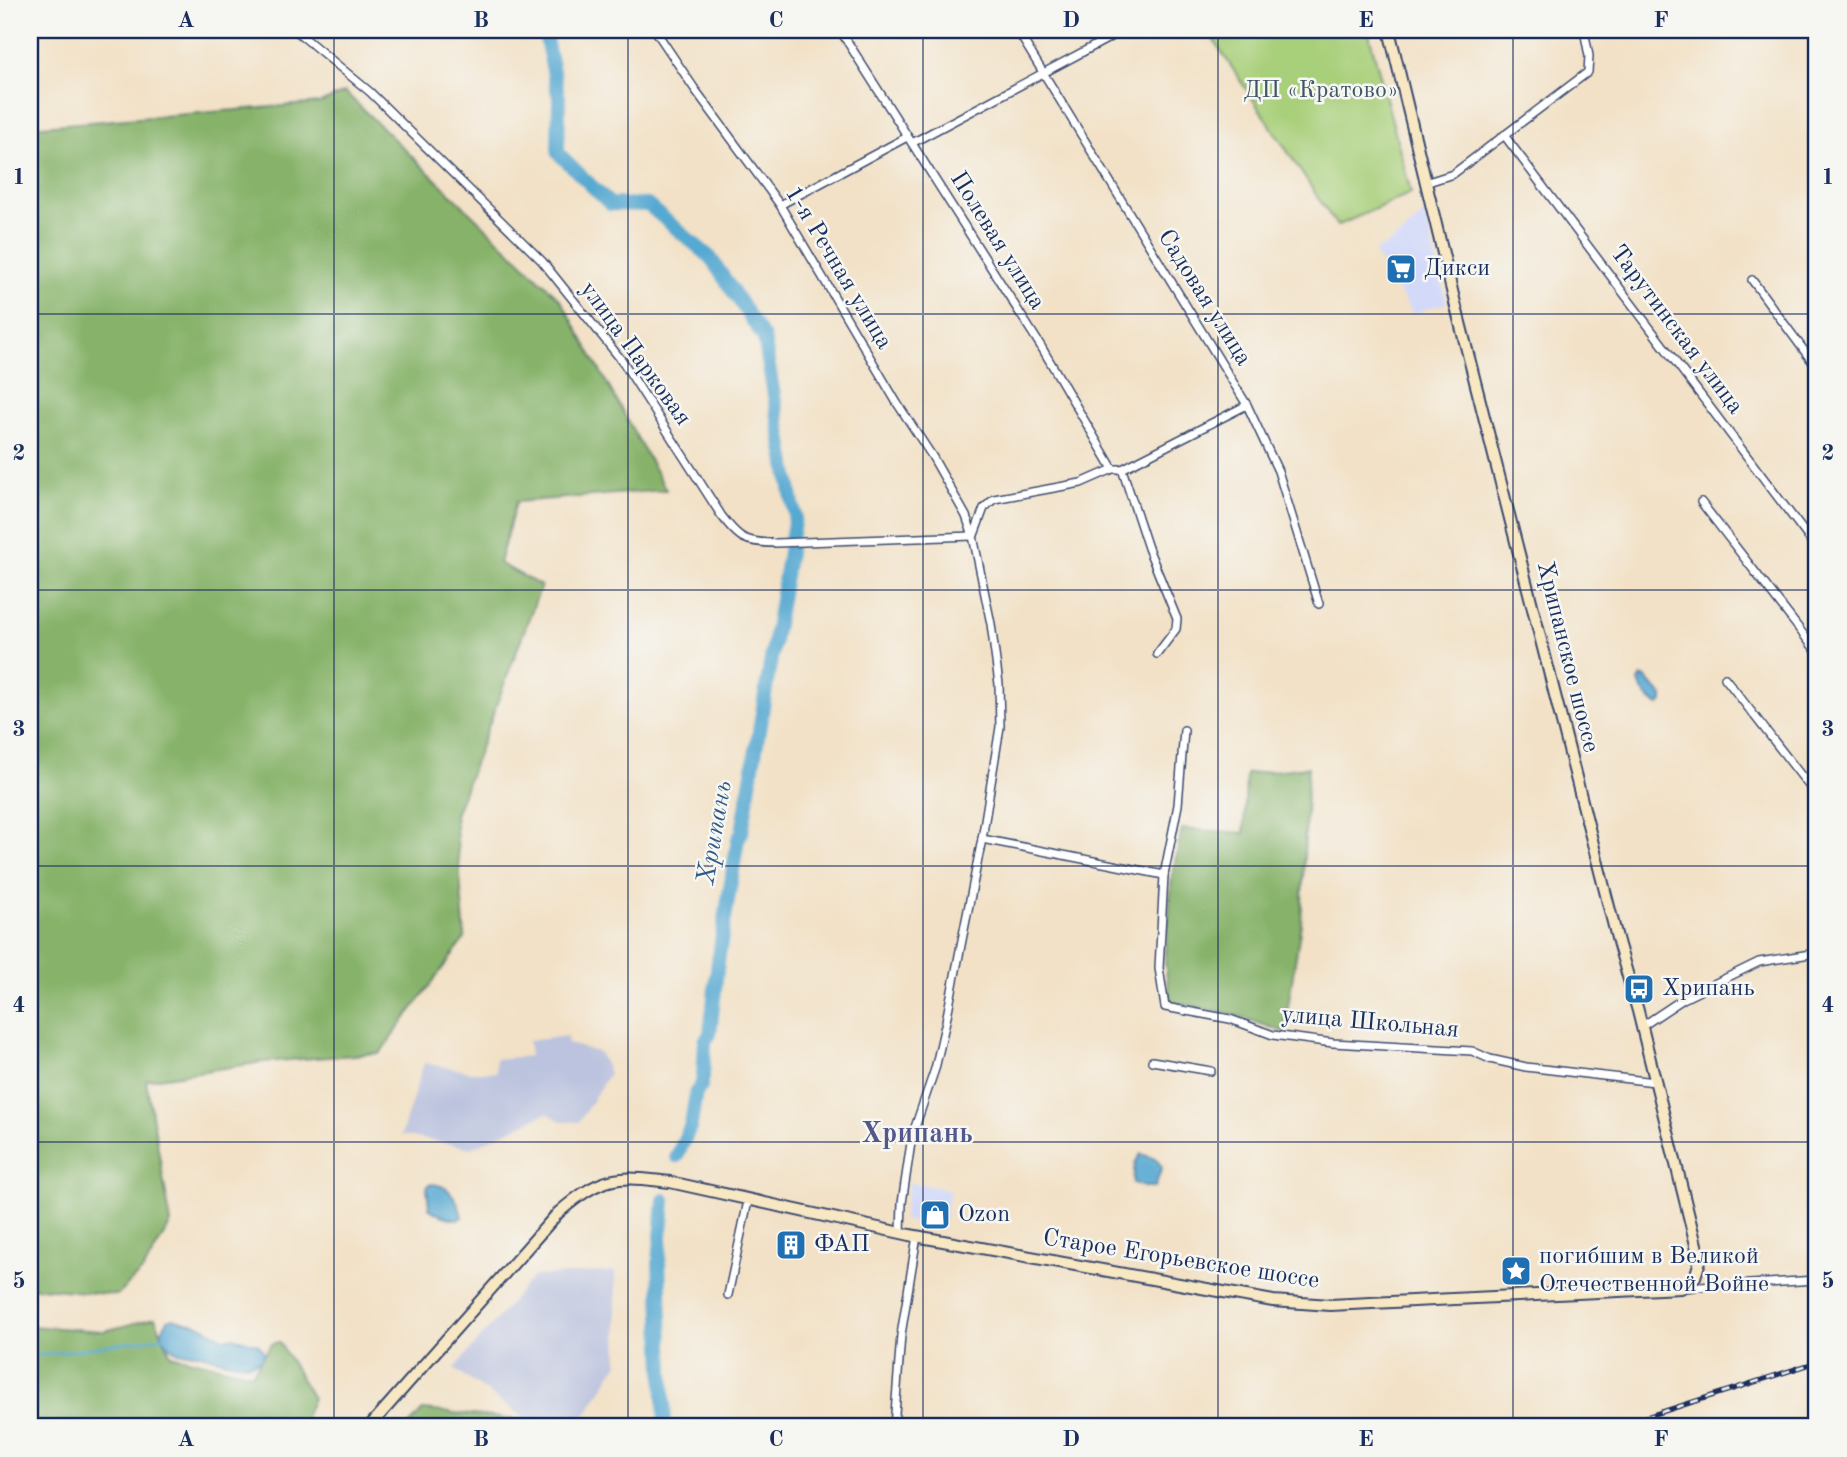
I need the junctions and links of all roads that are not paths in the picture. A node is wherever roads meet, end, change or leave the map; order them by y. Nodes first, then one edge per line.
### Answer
1 (295, 30) edge
2 (655, 30) edge
3 (840, 30) edge
4 (1017, 30) edge
5 (1124, 30) edge
6 (1389, 30) edge
7 (1584, 30) edge
8 (1041, 72) junction
9 (1504, 135) junction
10 (910, 140) junction
11 (1425, 183) junction
12 (780, 205) junction
13 (1752, 280) dead end
14 (1817, 368) edge
15 (1247, 405) junction
16 (1117, 469) junction
17 (1701, 502) dead end
18 (973, 536) junction
19 (1817, 549) edge
20 (1319, 604) dead end
21 (1817, 652) edge
22 (1157, 654) dead end
23 (1725, 678) dead end
24 (1184, 730) dead end
25 (1817, 796) edge
26 (982, 839) junction
27 (1164, 875) junction
28 (1817, 953) edge
29 (1641, 1027) junction
30 (1152, 1061) dead end
31 (1210, 1070) dead end
32 (1655, 1082) junction
33 (748, 1200) junction
34 (901, 1233) junction
35 (917, 1236) junction
36 (1817, 1280) edge
37 (1681, 1288) junction
38 (728, 1295) dead end
39 (369, 1427) edge
40 (894, 1427) edge

1 - 18 street, улица Парковая
2 - 12 street, 1-я Речная улица
3 - 10 street, Полевая улица
4 - 8 street, Садовая улица
5 - 8 street
6 - 11 main road, Хрипанское шоссе
7 - 9 street
8 - 10 street
8 - 15 street, Садовая улица
9 - 11 street
9 - 19 street, Тарутинская улица
10 - 12 street
10 - 16 street, Полевая улица
11 - 29 main road, Хрипанское шоссе
12 - 18 street, 1-я Речная улица
13 - 14 street
15 - 16 street
15 - 20 street, Садовая улица
16 - 18 street
16 - 22 street, Полевая улица
17 - 21 street
18 - 26 street, 1-я Речная улица
23 - 25 street
24 - 27 street
26 - 27 street
26 - 34 street, 1-я Речная улица
27 - 32 street, улица Школьная
28 - 29 street
29 - 32 main road, Хрипанское шоссе
30 - 31 street
32 - 37 main road, Хрипанское шоссе
33 - 34 main road, Старое Егорьевское шоссе
33 - 38 street
33 - 39 main road, Старое Егорьевское шоссе
34 - 35 main road, Старое Егорьевское шоссе
35 - 37 main road, Старое Егорьевское шоссе
35 - 40 street
36 - 37 street, Старое Егорьевское шоссе

